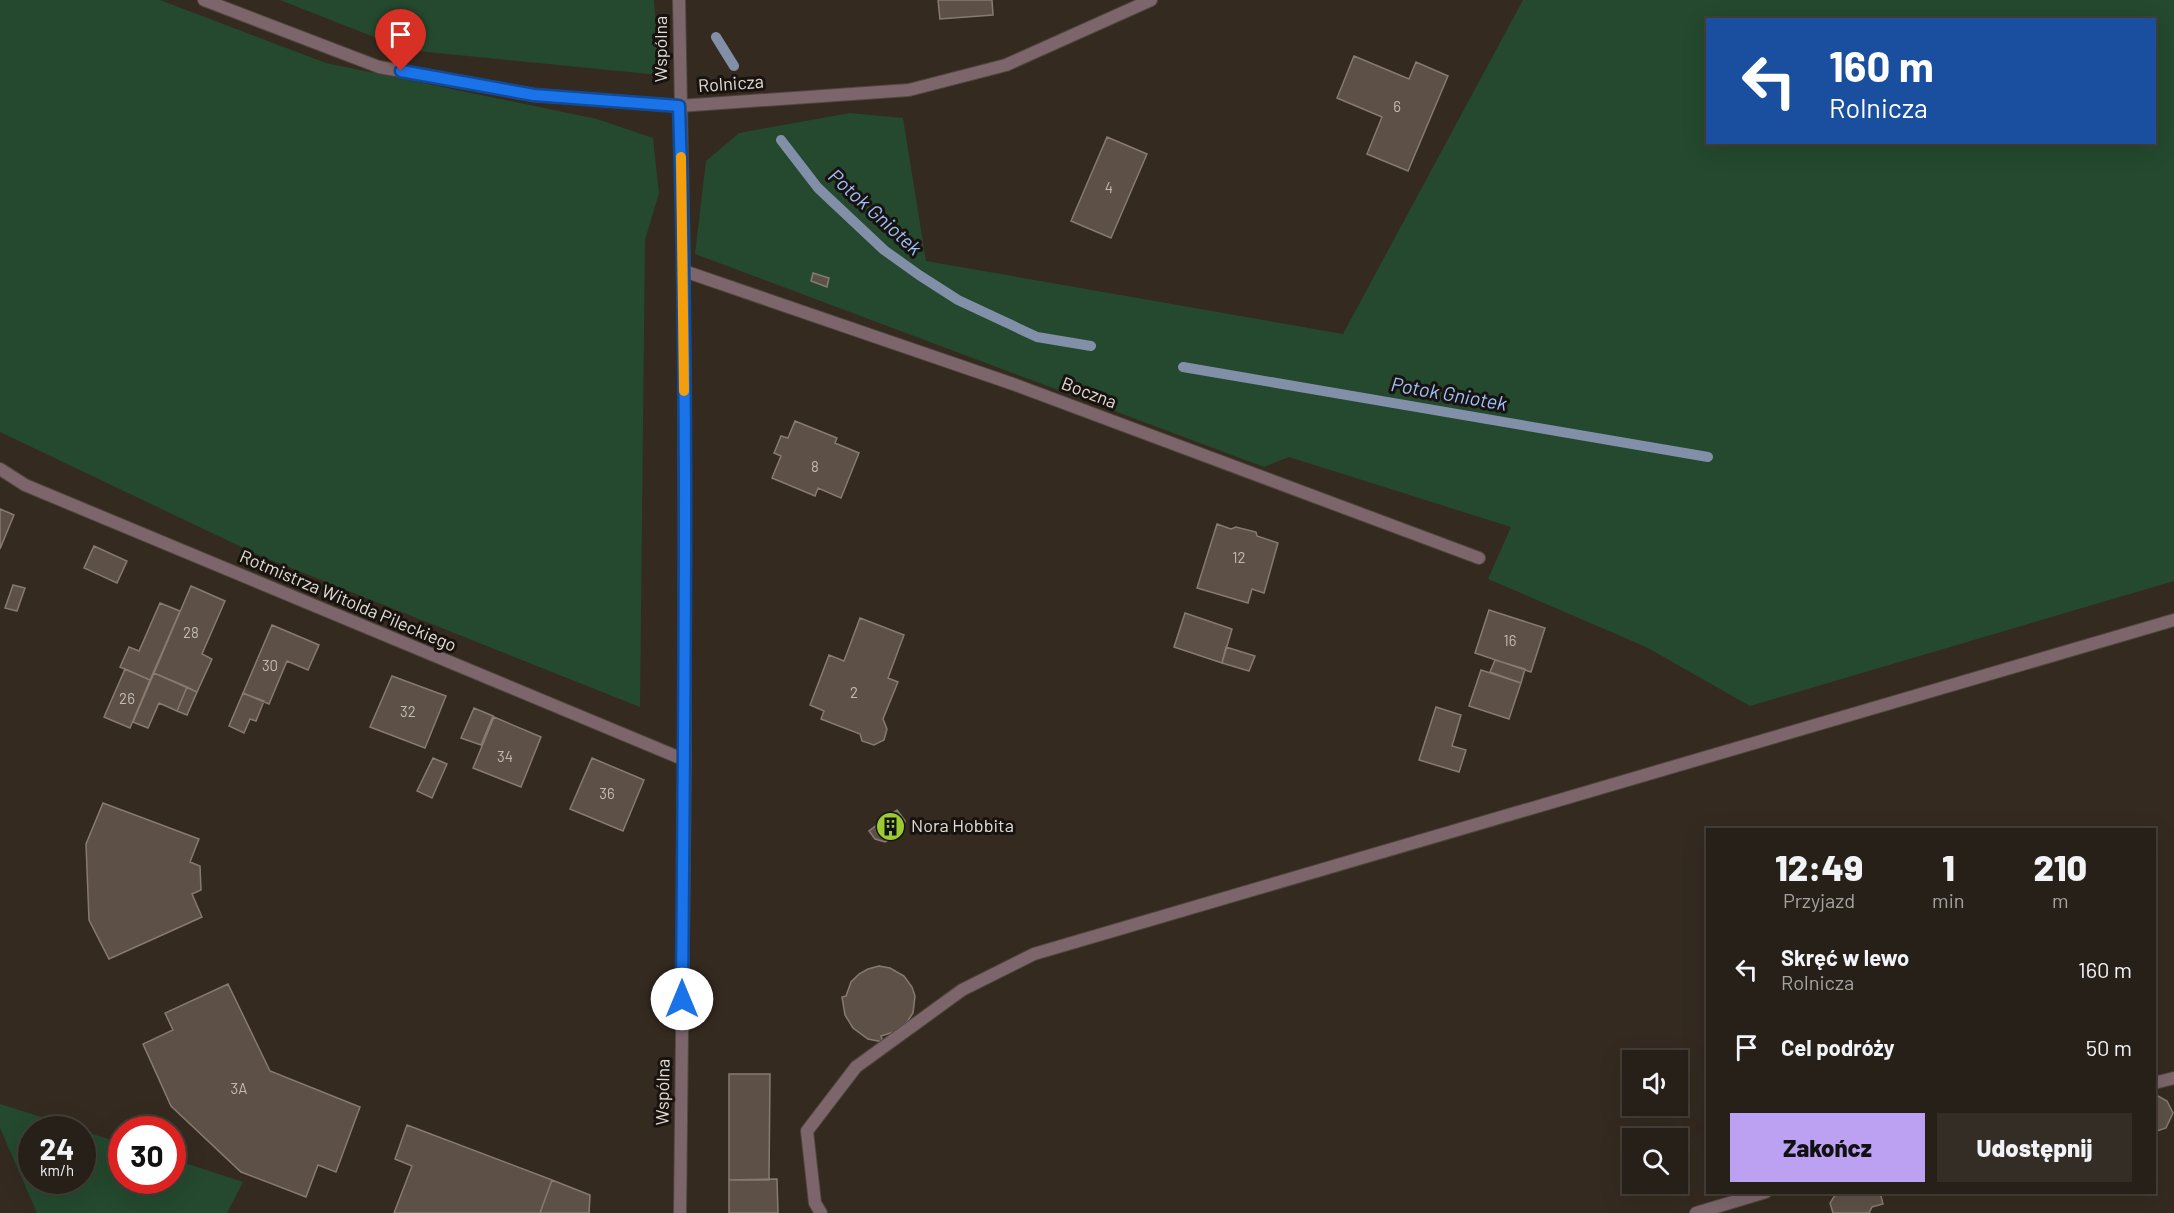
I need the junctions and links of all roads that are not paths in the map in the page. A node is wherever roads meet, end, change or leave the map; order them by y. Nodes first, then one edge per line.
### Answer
1 (204, 0) edge
2 (679, 0) edge
3 (1151, 0) edge
4 (679, 106) junction
5 (684, 271) junction
6 (0, 469) edge
7 (1479, 558) dead end
8 (2174, 620) edge
9 (684, 760) junction
10 (2174, 1078) edge
11 (2156, 1082) edge
12 (1759, 1194) edge
13 (680, 1213) edge
14 (821, 1213) edge
15 (1696, 1213) edge

1 - 4 street, Rolnicza
2 - 4 street, Wspólna
3 - 4 street, Rolnicza
4 - 5 street, Wspólna
5 - 7 street, Boczna
5 - 9 street, Wspólna
6 - 9 street, Rotmistrza Witolda Pileckiego
8 - 14 street
9 - 13 street, Wspólna
10 - 11 street
12 - 15 street

